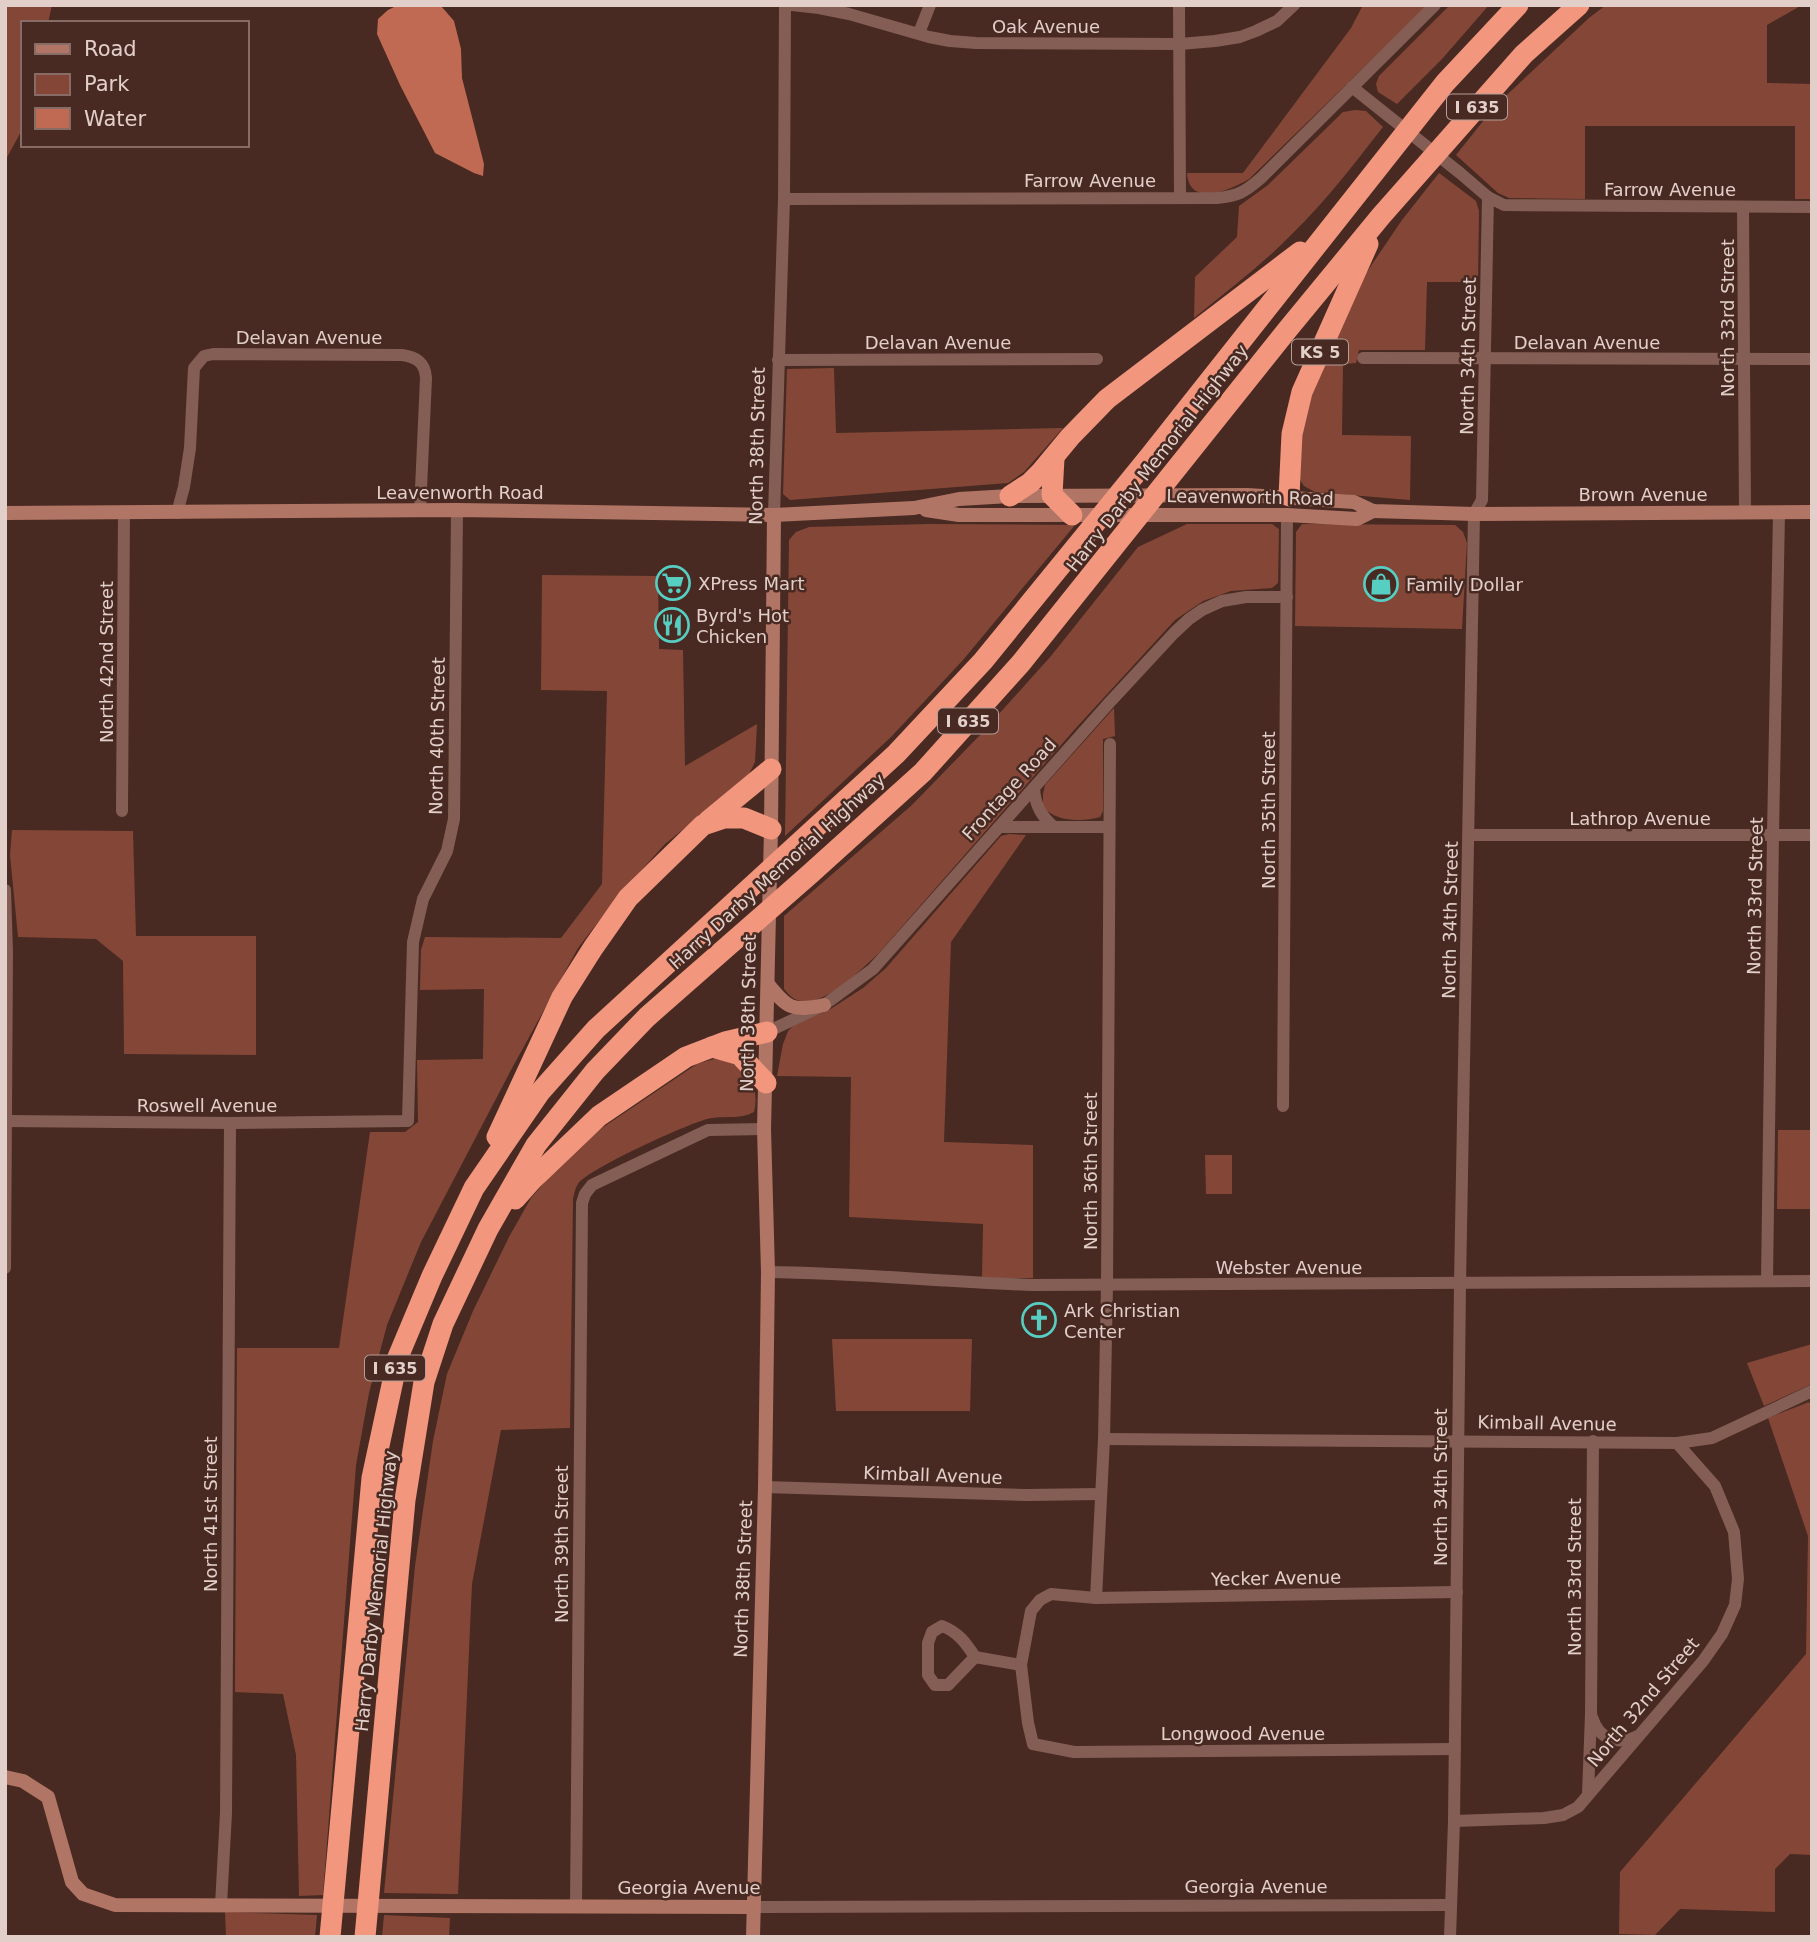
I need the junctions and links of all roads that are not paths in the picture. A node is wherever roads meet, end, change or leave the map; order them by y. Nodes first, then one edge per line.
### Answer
1 (785, 5) edge
2 (792, 5) edge
3 (930, 5) edge
4 (1179, 5) edge
5 (1294, 5) edge
6 (1435, 5) edge
7 (1518, 5) edge
8 (1579, 5) edge
9 (919, 33) junction
10 (1180, 44) junction
11 (1352, 87) junction
12 (1181, 198) junction
13 (1488, 198) junction
14 (784, 199) junction
15 (1744, 207) junction
16 (1812, 207) edge
17 (1381, 216) junction
18 (1326, 232) junction
19 (1363, 358) dead end
20 (1097, 359) dead end
21 (1485, 359) junction
22 (1745, 359) junction
23 (1812, 359) edge
24 (778, 360) junction
25 (1054, 458) junction
26 (1052, 495) junction
27 (1010, 496) junction
28 (1288, 506) junction
29 (914, 508) junction
30 (457, 510) junction
31 (420, 511) junction
32 (1779, 512) junction
33 (1812, 512) edge
34 (5, 513) edge
35 (124, 513) junction
36 (177, 513) junction
37 (1745, 513) junction
38 (1474, 514) junction
39 (774, 515) junction
40 (1072, 515) junction
41 (1287, 597) junction
42 (1110, 744) dead end
43 (771, 769) junction
44 (1034, 788) junction
45 (122, 811) dead end
46 (703, 825) junction
47 (999, 827) junction
48 (1054, 827) junction
49 (1108, 827) junction
50 (771, 829) junction
51 (1469, 835) junction
52 (1773, 835) junction
53 (1812, 835) edge
54 (5, 890) edge
55 (768, 984) junction
56 (6, 999) edge
57 (824, 1005) junction
58 (767, 1032) junction
59 (712, 1047) junction
60 (766, 1083) junction
61 (1283, 1106) dead end
62 (6, 1121) edge
63 (408, 1121) joint
64 (230, 1123) junction
65 (764, 1129) junction
66 (474, 1188) junction
67 (488, 1229) junction
68 (5, 1268) edge
69 (768, 1272) junction
70 (1768, 1281) junction
71 (1812, 1281) edge
72 (1460, 1284) junction
73 (1107, 1286) junction
74 (1812, 1391) edge
75 (1104, 1439) junction
76 (1458, 1440) junction
77 (1592, 1441) junction
78 (1677, 1443) junction
79 (765, 1487) junction
80 (1100, 1494) junction
81 (1457, 1592) junction
82 (1096, 1598) junction
83 (975, 1657) junction
84 (1021, 1665) junction
85 (1591, 1714) junction
86 (1641, 1734) junction
87 (1033, 1744) joint
88 (1455, 1749) junction
89 (5, 1777) edge
90 (1588, 1794) junction
91 (1454, 1821) junction
92 (220, 1905) junction
93 (1450, 1905) junction
94 (576, 1906) junction
95 (753, 1907) junction
96 (330, 1937) edge
97 (365, 1937) edge
98 (753, 1937) edge
99 (1450, 1937) edge

1 - 14 street, North 38th Street
2 - 9 street, Oak Avenue
3 - 9 street
4 - 10 street
5 - 10 street, Oak Avenue
6 - 11 street
7 - 18 highway, Harry Darby Memorial Highway / I 635
8 - 17 highway, Harry Darby Memorial Highway / I 635
9 - 10 street, Oak Avenue
10 - 12 street
11 - 12 street, Farrow Avenue
11 - 13 street
12 - 14 street, Farrow Avenue
13 - 15 street, Farrow Avenue
13 - 21 street, North 34th Street
14 - 24 street, North 38th Street
15 - 16 street, Farrow Avenue
15 - 22 street, North 33rd Street
17 - 28 highway, KS 5
17 - 67 highway, Harry Darby Memorial Highway / I 635
18 - 25 highway
18 - 66 highway, Harry Darby Memorial Highway / I 635
19 - 21 street, Delavan Avenue
20 - 24 street, Delavan Avenue
21 - 22 street, Delavan Avenue
21 - 38 street, North 34th Street
22 - 23 street, Delavan Avenue
22 - 37 street, North 33rd Street
24 - 39 street, North 38th Street
25 - 26 highway
25 - 27 highway
26 - 27 street, Leavenworth Road
26 - 28 street, Leavenworth Road
26 - 40 highway
27 - 29 street, Leavenworth Road
28 - 38 street, Leavenworth Road
28 - 40 street, Leavenworth Road
28 - 41 street, North 35th Street
29 - 39 street, Leavenworth Road
29 - 40 street, Leavenworth Road
30 - 31 street, Leavenworth Road
30 - 39 street, Leavenworth Road
30 - 63 street, North 40th Street
31 - 36 street, Leavenworth Road
31 - 36 street, Delavan Avenue
32 - 33 street, Brown Avenue
32 - 37 street, Brown Avenue
32 - 52 street, North 33rd Street
34 - 35 street, Leavenworth Road
35 - 36 street, Leavenworth Road
35 - 45 street, North 42nd Street
37 - 38 street, Brown Avenue
38 - 51 street, North 34th Street
39 - 43 street, North 38th Street
41 - 44 street, Frontage Road
41 - 61 street, North 35th Street
42 - 49 street, North 36th Street
43 - 46 highway
43 - 50 street, North 38th Street
44 - 47 street, Frontage Road
44 - 48 street
46 - 50 highway
46 - 66 highway
47 - 48 street
47 - 57 street, Frontage Road
48 - 49 street
49 - 73 street, North 36th Street
50 - 55 street, North 38th Street
51 - 52 street, Lathrop Avenue
51 - 72 street, North 34th Street
52 - 53 street, Lathrop Avenue
52 - 70 street, North 33rd Street
54 - 56 street
55 - 57 street
55 - 58 street, North 38th Street
56 - 62 street
57 - 58 street, Frontage Road
58 - 59 highway
58 - 60 street, North 38th Street
59 - 60 highway
59 - 67 highway
60 - 65 street, North 38th Street
62 - 64 street, Roswell Avenue
62 - 68 street
63 - 64 street, Roswell Avenue
64 - 92 street, North 41st Street
65 - 69 street, North 38th Street
65 - 94 street, North 39th Street
66 - 96 highway, Harry Darby Memorial Highway / I 635
67 - 97 highway, Harry Darby Memorial Highway / I 635
69 - 73 street, Webster Avenue
69 - 79 street, North 38th Street
70 - 71 street, Webster Avenue
70 - 72 street, Webster Avenue
72 - 73 street, Webster Avenue
72 - 76 street, North 34th Street
73 - 75 street, North 36th Street
74 - 78 street, Kimball Avenue
75 - 76 street, Kimball Avenue
75 - 80 street, North 36th Street
76 - 77 street, Kimball Avenue
76 - 81 street, North 34th Street
77 - 78 street, Kimball Avenue
77 - 85 street, North 33rd Street
78 - 86 street, North 32nd Street
79 - 80 street, Kimball Avenue
79 - 95 street, North 38th Street
80 - 82 street, North 36th Street
81 - 82 street, Yecker Avenue
81 - 88 street, North 34th Street
82 - 84 street, Yecker Avenue
83 - 83 street
83 - 84 street
84 - 87 street, Yecker Avenue
85 - 86 street
85 - 90 street, North 33rd Street
86 - 90 street, North 32nd Street
87 - 88 street, Longwood Avenue
88 - 91 street, North 34th Street
89 - 92 street, Georgia Avenue
90 - 91 street, North 32nd Street
91 - 93 street, North 34th Street
92 - 94 street, Georgia Avenue
93 - 95 street, Georgia Avenue
93 - 99 street, North 34th Street
94 - 95 street, Georgia Avenue
95 - 98 street, North 38th Street

